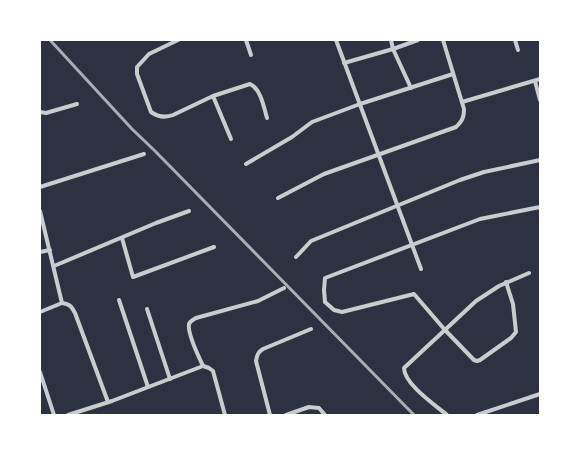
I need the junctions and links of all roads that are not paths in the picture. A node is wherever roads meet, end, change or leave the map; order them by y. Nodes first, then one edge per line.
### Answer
1 (178, 40) edge
2 (246, 40) edge
3 (336, 40) edge
4 (391, 40) edge
5 (418, 40) edge
6 (443, 40) edge
7 (515, 40) edge
8 (393, 49) junction
9 (518, 50) dead end
10 (251, 55) dead end
11 (344, 64) junction
12 (453, 74) junction
13 (538, 80) edge
14 (411, 88) junction
15 (213, 96) junction
16 (540, 100) edge
17 (462, 102) junction
18 (77, 104) dead end
19 (360, 104) junction
20 (40, 112) edge
21 (267, 118) dead end
22 (231, 139) dead end
23 (144, 154) dead end
24 (378, 154) junction
25 (540, 160) edge
26 (246, 164) dead end
27 (40, 187) edge
28 (278, 198) dead end
29 (398, 205) junction
30 (540, 207) edge
31 (40, 210) edge
32 (189, 211) dead end
33 (122, 238) junction
34 (412, 244) junction
35 (214, 248) dead end
36 (50, 250) junction
37 (40, 252) edge
38 (296, 257) dead end
39 (54, 266) junction
40 (421, 269) dead end
41 (529, 273) dead end
42 (506, 282) junction
43 (284, 288) dead end
44 (119, 300) dead end
45 (62, 303) junction
46 (147, 310) dead end
47 (40, 312) edge
48 (311, 329) dead end
49 (445, 330) junction
50 (203, 366) junction
51 (40, 372) edge
52 (170, 379) junction
53 (148, 387) junction
54 (540, 394) edge
55 (108, 402) junction
56 (54, 415) edge
57 (68, 415) edge
58 (225, 415) edge
59 (270, 415) edge
60 (286, 415) edge
61 (324, 415) edge
62 (447, 415) edge
63 (477, 415) edge

1 - 15 street
2 - 10 street
3 - 11 street
4 - 8 street
5 - 8 street
6 - 12 street
7 - 9 street
8 - 11 street
8 - 14 street
11 - 19 street
12 - 14 street
12 - 17 street
13 - 16 street
13 - 17 street
14 - 19 street
15 - 21 street
15 - 22 street
17 - 24 street
18 - 20 street
19 - 24 street
19 - 26 street
23 - 27 street
24 - 28 street
24 - 29 street
25 - 29 street
29 - 34 street
29 - 38 street
30 - 34 street
31 - 36 street
32 - 33 street
33 - 35 street
33 - 39 street
34 - 40 street
34 - 49 street
36 - 37 street
36 - 39 street
39 - 45 street
41 - 42 street
42 - 49 street
42 - 49 street
43 - 50 street
44 - 53 street
45 - 47 street
45 - 55 street
46 - 52 street
48 - 59 street
49 - 62 street
50 - 52 street
50 - 58 street
51 - 56 street
52 - 53 street
53 - 55 street
54 - 63 street
55 - 57 street
60 - 61 street

